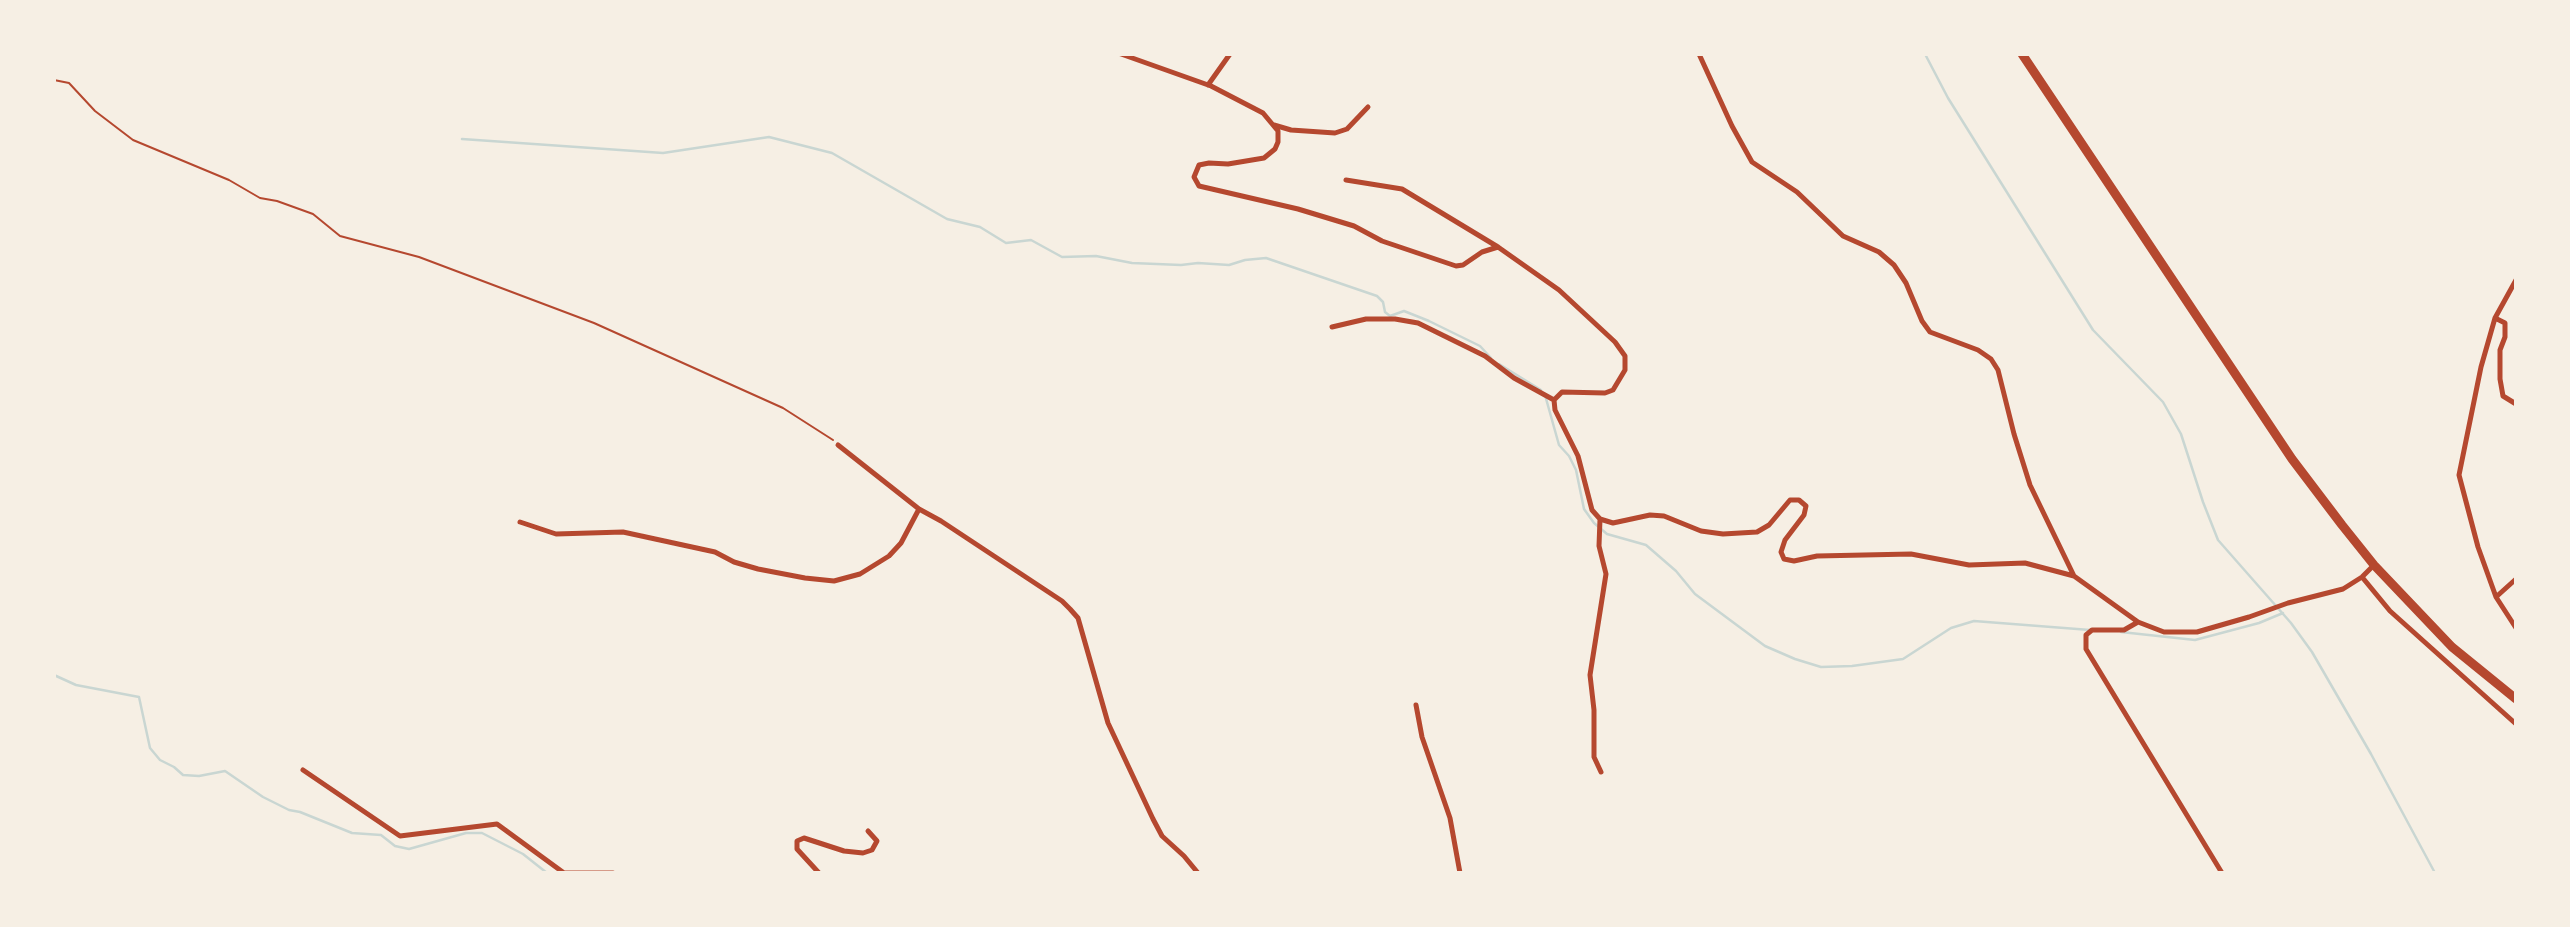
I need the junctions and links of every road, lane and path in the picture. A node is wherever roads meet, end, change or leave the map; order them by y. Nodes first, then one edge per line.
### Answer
1 (1121, 54) edge
2 (1230, 54) edge
3 (1699, 54) edge
4 (2022, 54) edge
5 (1137, 56) edge
6 (54, 80) edge
7 (1208, 85) junction
8 (1368, 107) dead end
9 (1274, 125) junction
10 (1346, 180) dead end
11 (1498, 247) junction
12 (2516, 279) edge
13 (2495, 318) junction
14 (1332, 327) dead end
15 (1554, 400) junction
16 (2516, 404) edge
17 (838, 444) joint
18 (919, 509) junction
19 (1600, 519) junction
20 (520, 523) dead end
21 (2374, 565) junction
22 (2074, 576) junction
23 (2362, 577) junction
24 (2516, 579) edge
25 (2496, 597) junction
26 (2138, 622) junction
27 (2516, 628) edge
28 (2516, 699) edge
29 (1416, 705) dead end
30 (2516, 724) edge
31 (303, 770) dead end
32 (1601, 772) dead end
33 (868, 831) dead end
34 (613, 873) edge
35 (819, 873) edge
36 (1198, 873) edge
37 (1460, 873) edge
38 (2222, 873) edge

1 - 5 street
2 - 7 street
3 - 22 street
4 - 21 main road
5 - 7 street
6 - 17 path
7 - 9 street
8 - 9 street
9 - 11 street
10 - 11 street
11 - 15 street
12 - 13 street
13 - 16 street
13 - 25 street
14 - 15 street
15 - 19 street
17 - 18 street
18 - 20 street
18 - 36 street
19 - 22 street
19 - 32 street
21 - 23 street
21 - 28 main road
22 - 26 street
23 - 26 street
23 - 30 street
24 - 25 street
25 - 27 street
26 - 38 street
29 - 37 street
31 - 34 street
33 - 35 street

